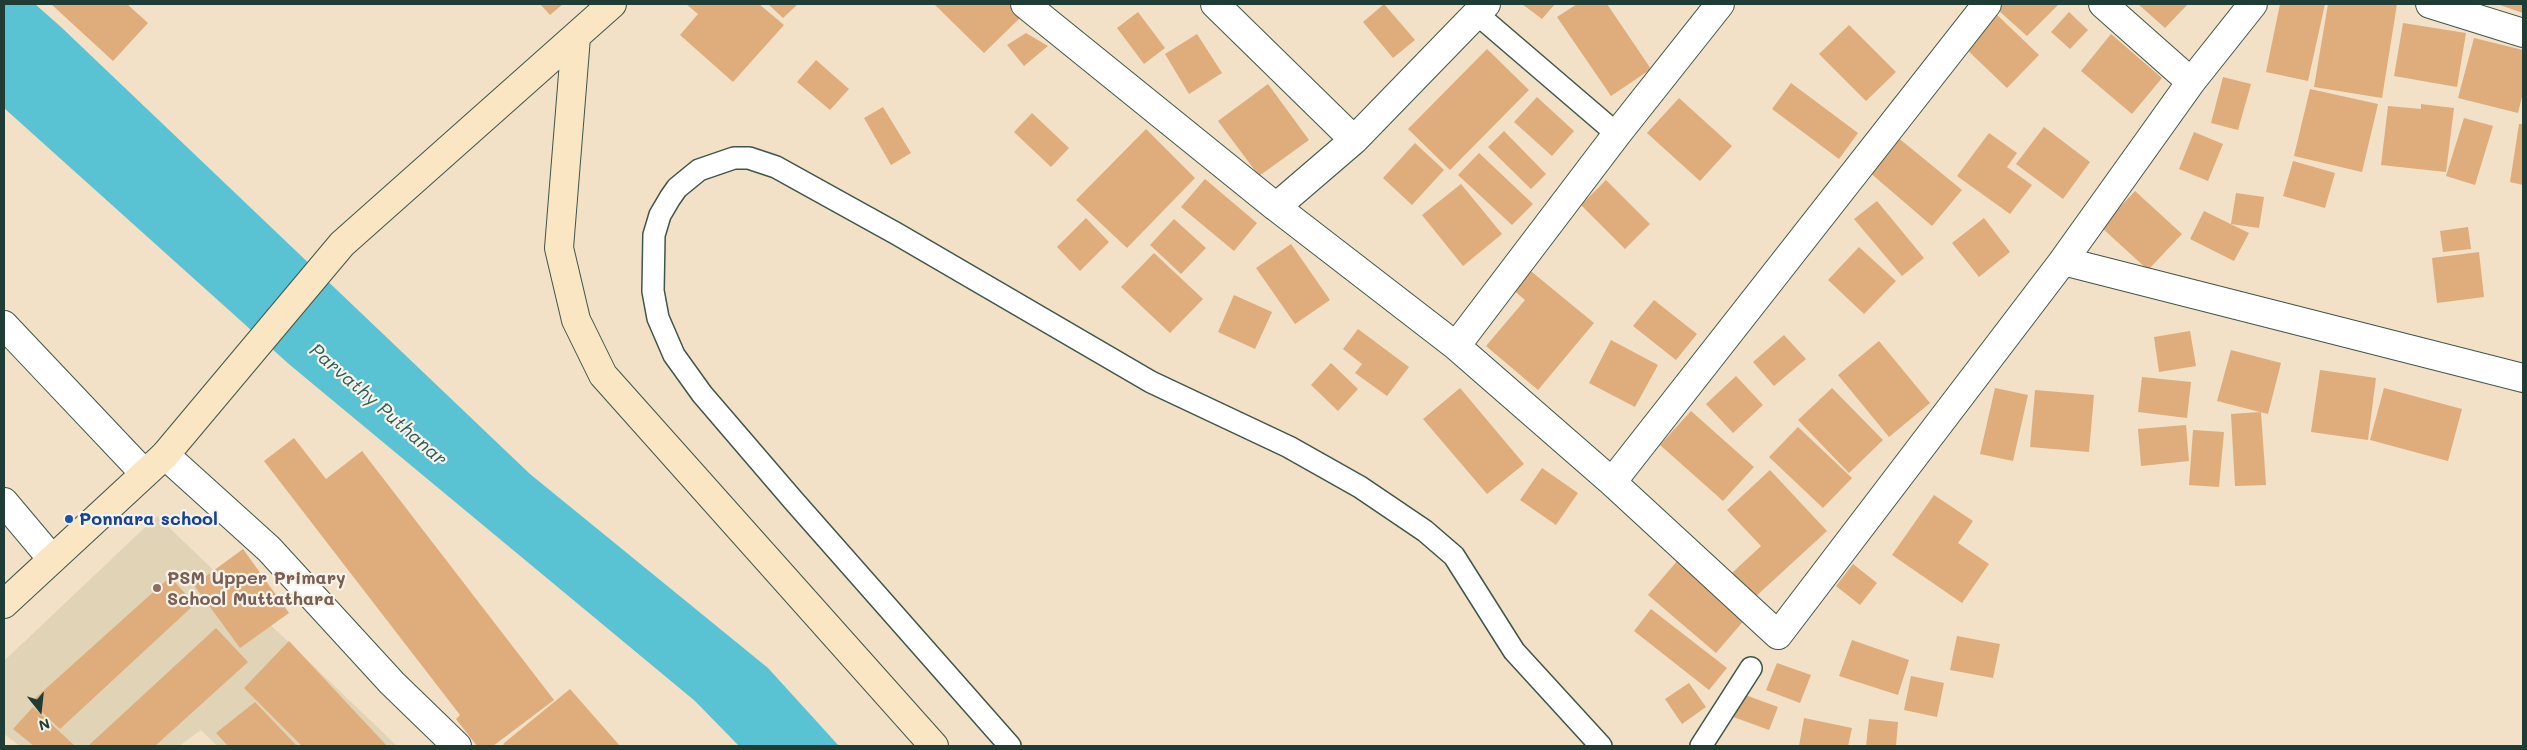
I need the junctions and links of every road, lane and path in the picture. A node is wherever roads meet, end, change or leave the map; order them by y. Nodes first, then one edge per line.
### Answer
1 (612, 4) edge
2 (1025, 4) edge
3 (1215, 4) edge
4 (1720, 4) edge
5 (1987, 4) edge
6 (2102, 4) edge
7 (2253, 4) edge
8 (2430, 4) edge
9 (1477, 7) edge
10 (2523, 33) edge
11 (576, 37) junction
12 (2191, 82) junction
13 (1617, 134) junction
14 (1354, 140) junction
15 (1276, 208) junction
16 (2063, 261) junction
17 (4, 325) edge
18 (1456, 346) junction
19 (2523, 378) edge
20 (165, 455) junction
21 (144, 473) junction
22 (1612, 482) junction
23 (4, 502) edge
24 (52, 559) junction
25 (4, 604) edge
26 (1751, 668) dead end
27 (457, 746) edge
28 (934, 746) edge
29 (1010, 746) edge
30 (1602, 746) edge
31 (1702, 746) edge

1 - 11 main road
2 - 15 street
3 - 14 street
4 - 13 street
5 - 22 street
6 - 12 street
7 - 12 street
8 - 10 street
9 - 13 lane
9 - 14 street
11 - 20 main road
11 - 28 main road
12 - 16 street
13 - 18 street
14 - 15 street
15 - 18 street
16 - 19 street
16 - 22 street
17 - 21 street
18 - 22 street
20 - 21 main road
20 - 27 street
21 - 24 main road
23 - 24 street
24 - 25 main road
26 - 31 lane
29 - 30 lane

